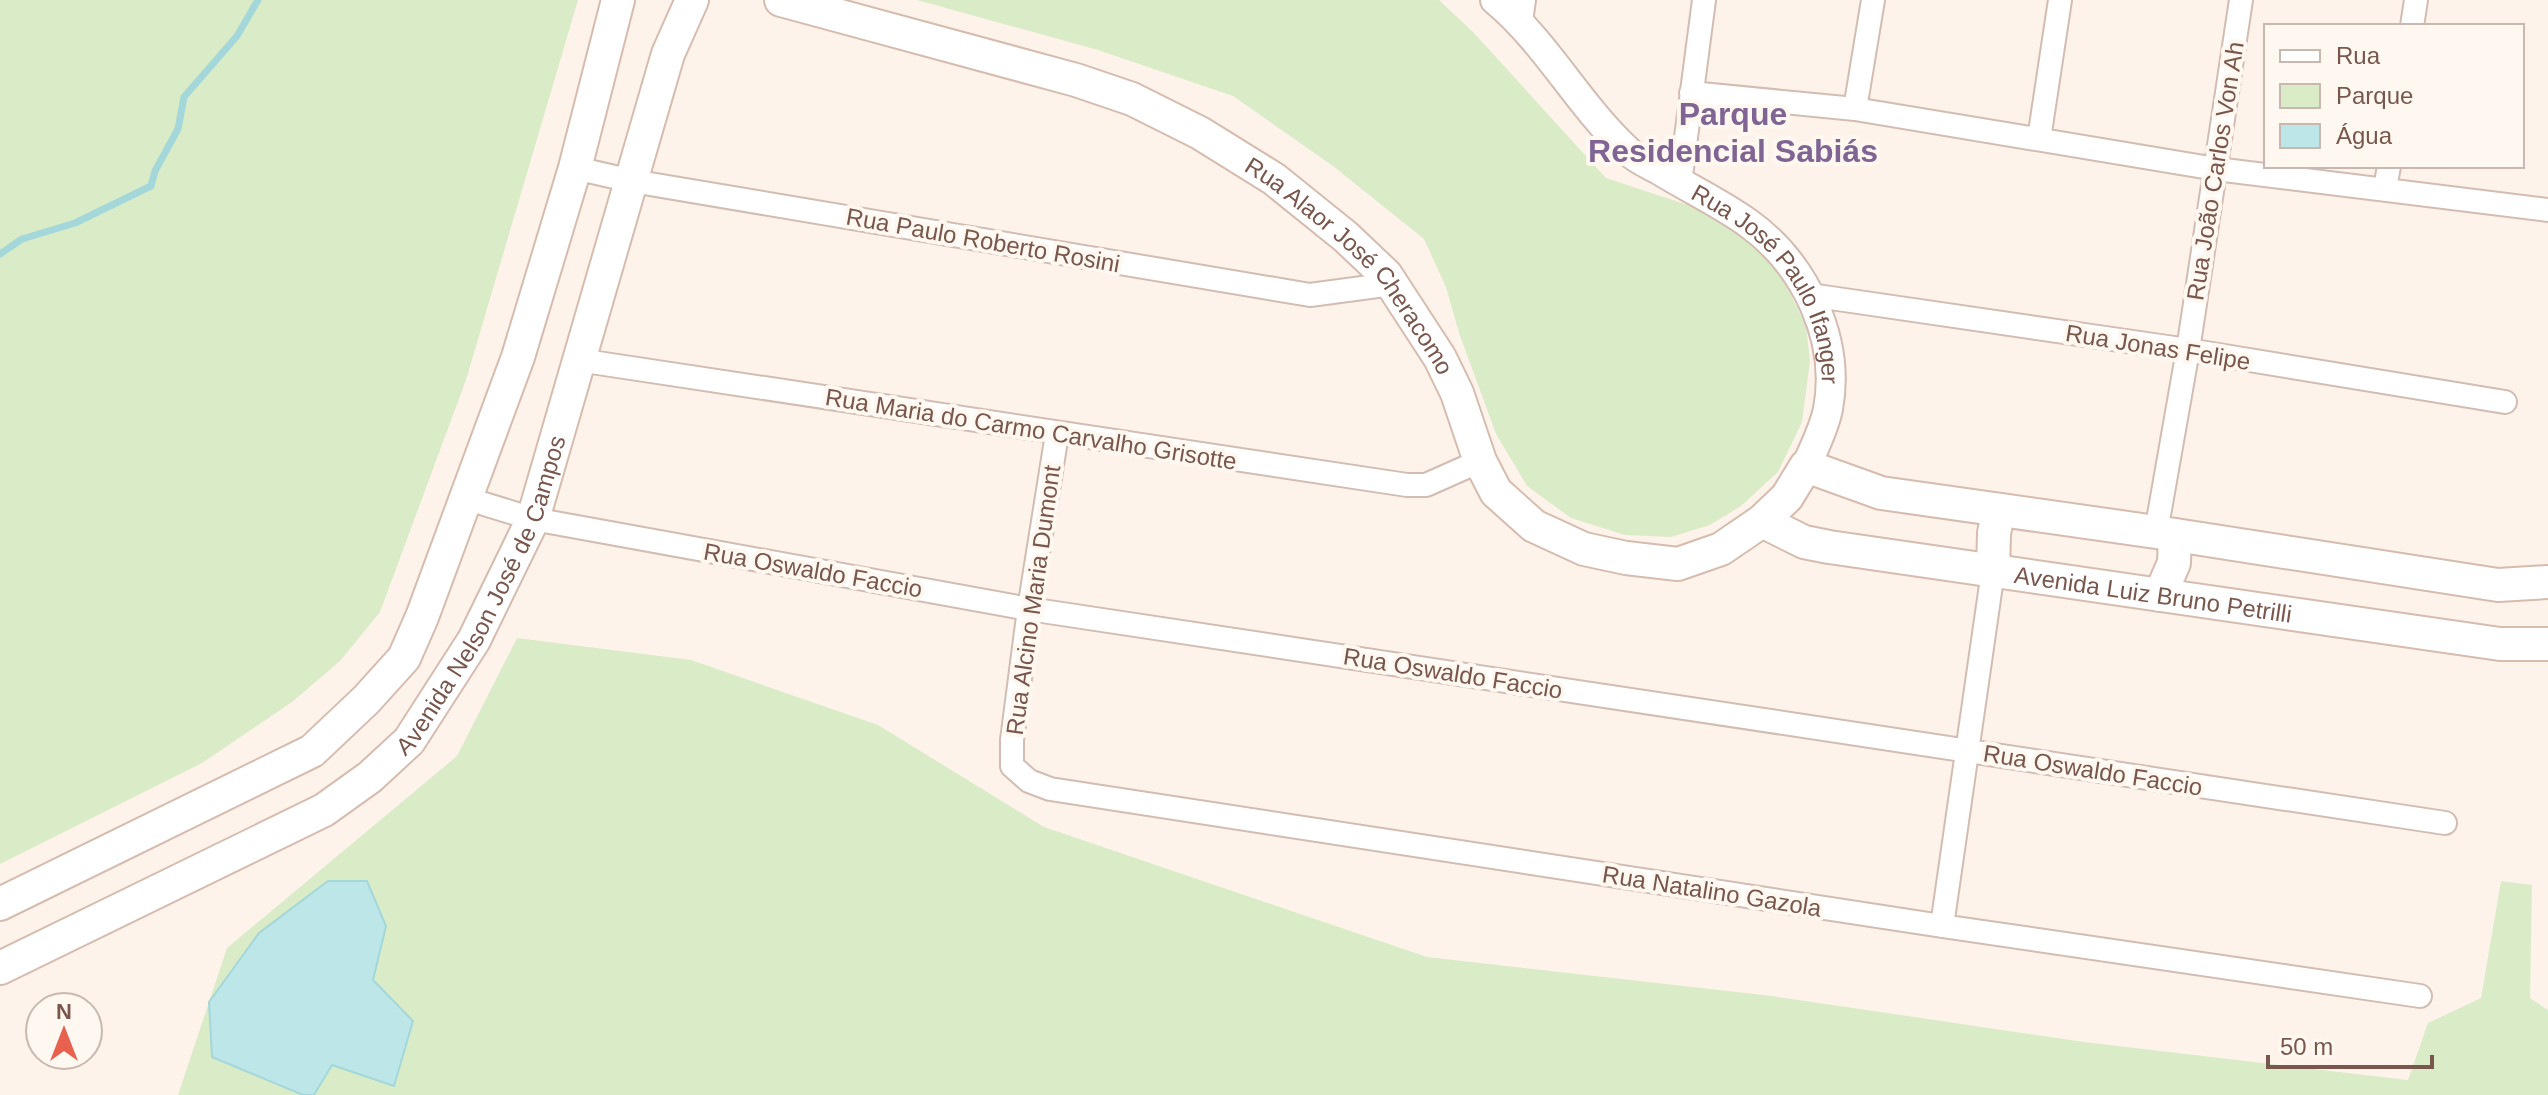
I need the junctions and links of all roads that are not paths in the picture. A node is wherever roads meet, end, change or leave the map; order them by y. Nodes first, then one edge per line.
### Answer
1 (662, 0) edge
2 (692, 0) edge
3 (781, 0) edge
4 (1495, 0) edge
5 (1704, 0) edge
6 (1873, 0) edge
7 (2060, 0) edge
8 (2241, 0) edge
9 (2416, 0) edge
10 (618, 4) edge
11 (1523, 11) edge
12 (2412, 24) edge
13 (669, 50) junction
14 (1691, 93) junction
15 (1855, 109) junction
16 (2039, 139) junction
17 (575, 168) junction
18 (2389, 168) edge
19 (2216, 169) junction
20 (632, 181) junction
21 (1680, 183) junction
22 (2385, 189) junction
23 (2548, 210) edge
24 (1392, 284) junction
25 (1810, 295) junction
26 (2188, 350) junction
27 (578, 360) junction
28 (2505, 402) dead end
29 (1057, 434) junction
30 (1480, 461) junction
31 (1806, 466) junction
32 (465, 498) junction
33 (1999, 510) junction
34 (533, 519) junction
35 (1762, 521) junction
36 (2166, 534) junction
37 (1993, 571) junction
38 (2548, 582) edge
39 (2160, 595) junction
40 (1029, 609) junction
41 (2548, 644) edge
42 (1967, 751) junction
43 (1012, 766) joint
44 (2445, 823) dead end
45 (0, 904) edge
46 (1942, 926) junction
47 (0, 968) edge
48 (2420, 996) dead end

1 - 13 main road
2 - 13 main road, Avenida Nelson José de Campos
3 - 24 main road, Rua Alaor José Cheracomo
4 - 11 street, Rua José Paulo Ifanger
5 - 14 street
6 - 15 street
7 - 16 street
8 - 19 street, Rua João Carlos Von Ah
9 - 12 street
10 - 17 main road, Avenida Nelson José de Campos
11 - 21 street, Rua José Paulo Ifanger
13 - 20 main road, Avenida Nelson José de Campos
14 - 15 street
14 - 21 street
15 - 16 street
16 - 19 street
17 - 20 street, Rua Paulo Roberto Rosini
17 - 32 main road, Avenida Nelson José de Campos
18 - 22 street
19 - 22 street
19 - 26 street, Rua João Carlos Von Ah
20 - 24 street, Rua Paulo Roberto Rosini
20 - 27 main road, Avenida Nelson José de Campos
21 - 25 street, Rua José Paulo Ifanger
22 - 23 street
24 - 30 main road, Rua Alaor José Cheracomo
25 - 26 street, Rua Jonas Felipe
25 - 31 street, Rua José Paulo Ifanger
26 - 28 street, Rua Jonas Felipe
26 - 36 street, Rua João Carlos Von Ah
27 - 29 street, Rua Maria do Carmo Carvalho Grisotte
27 - 34 main road, Avenida Nelson José de Campos
29 - 30 street, Rua Maria do Carmo Carvalho Grisotte
29 - 40 street, Rua Alcino Maria Dumont
30 - 35 main road, Rua Alaor José Cheracomo
31 - 33 main road
31 - 35 main road, Rua Alaor José Cheracomo
32 - 34 street, Rua Oswaldo Faccio
32 - 45 main road, Avenida Nelson José de Campos
33 - 36 main road
33 - 37 main road
34 - 40 street, Rua Oswaldo Faccio
34 - 47 main road, Avenida Nelson José de Campos
35 - 37 main road, Avenida Luiz Bruno Petrilli
36 - 38 main road
36 - 39 main road
37 - 39 main road, Avenida Luiz Bruno Petrilli
37 - 42 street
39 - 41 main road, Avenida Luiz Bruno Petrilli
40 - 42 street, Rua Oswaldo Faccio
40 - 43 street, Rua Alcino Maria Dumont
42 - 44 street, Rua Oswaldo Faccio
42 - 46 street
43 - 46 street, Rua Natalino Gazola
46 - 48 street, Rua Natalino Gazola

